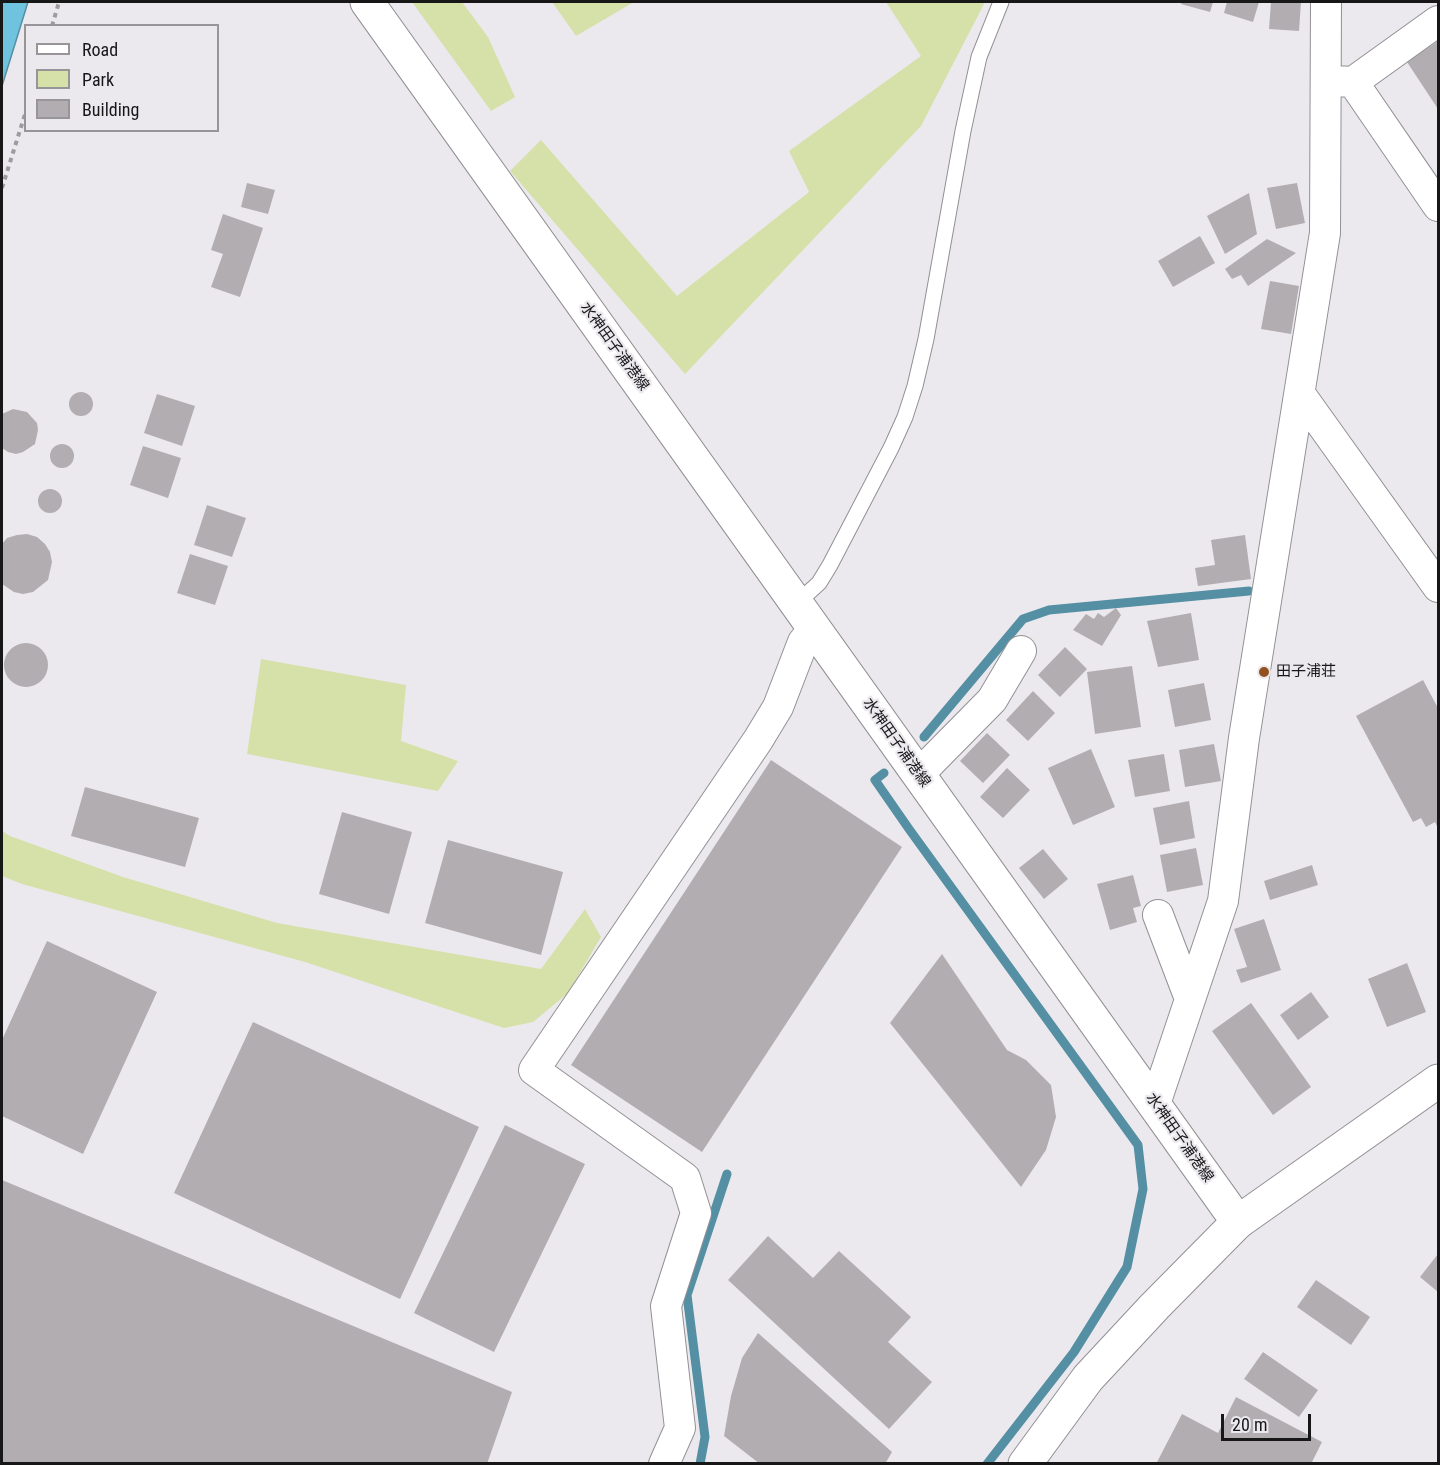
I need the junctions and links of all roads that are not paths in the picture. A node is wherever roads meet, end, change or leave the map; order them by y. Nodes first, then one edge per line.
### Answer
1 (367, 2) edge
2 (1001, 2) edge
3 (1326, 2) edge
4 (1438, 21) edge
5 (1340, 81) junction
6 (1438, 206) edge
7 (1300, 394) junction
8 (1438, 587) edge
9 (806, 616) junction
10 (1021, 651) dead end
11 (918, 776) junction
12 (1158, 915) dead end
13 (1190, 999) junction
14 (1438, 1081) edge
15 (1155, 1104) junction
16 (1238, 1222) junction
17 (664, 1464) edge
18 (1025, 1464) edge

1 - 9 main road, 水神田子浦港線
2 - 9 lane
3 - 5 street
4 - 5 street
5 - 6 street
5 - 7 street
7 - 8 street
7 - 13 street
9 - 11 main road, 水神田子浦港線
9 - 17 street
10 - 11 street
11 - 15 main road, 水神田子浦港線
12 - 13 street
13 - 15 street
14 - 16 main road
15 - 16 main road, 水神田子浦港線
16 - 18 main road

